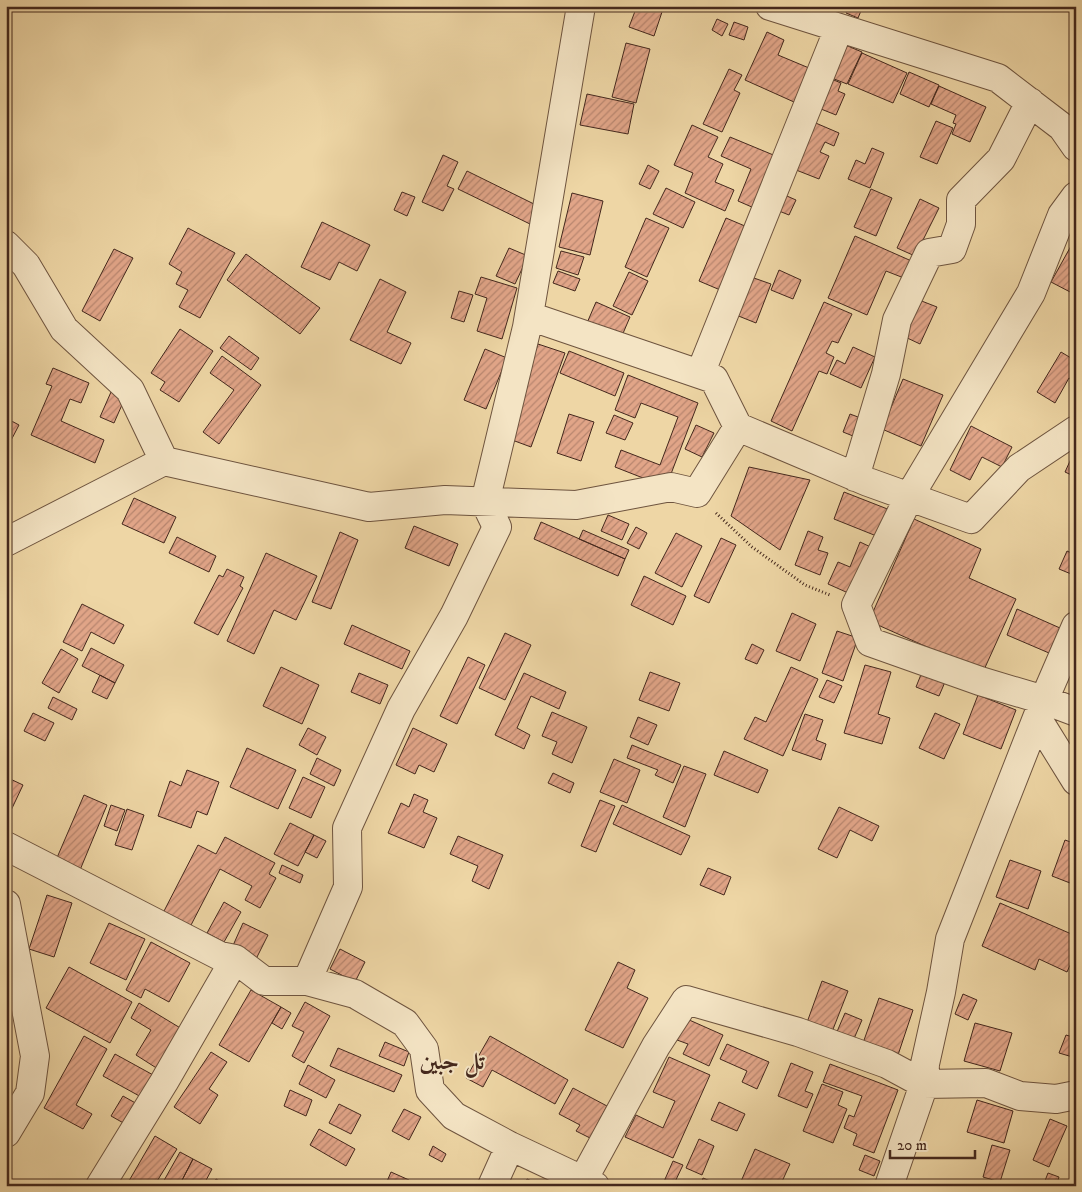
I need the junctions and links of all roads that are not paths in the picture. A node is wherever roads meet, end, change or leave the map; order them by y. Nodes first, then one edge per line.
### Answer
1 (581, 6) edge
2 (779, 8) edge
3 (839, 28) junction
4 (1030, 102) junction
5 (1076, 147) edge
6 (1076, 196) edge
7 (6, 245) edge
8 (529, 316) junction
9 (700, 374) junction
10 (738, 427) junction
11 (1076, 430) edge
12 (164, 461) junction
13 (855, 477) junction
14 (909, 497) junction
15 (485, 502) junction
16 (6, 542) edge
17 (1076, 626) edge
18 (1040, 709) junction
19 (1076, 712) edge
20 (1076, 781) edge
21 (6, 846) edge
22 (6, 904) edge
23 (234, 959) junction
24 (307, 981) junction
25 (924, 1084) junction
26 (1076, 1095) edge
27 (6, 1133) edge
28 (510, 1146) junction
29 (589, 1183) edge
30 (100, 1186) edge
31 (492, 1186) edge
32 (889, 1186) edge

1 - 8 street
2 - 3 street
3 - 4 street
3 - 9 street
4 - 5 street
4 - 13 street
6 - 14 street
7 - 12 street
8 - 9 street
8 - 15 street
9 - 10 street
10 - 13 street
10 - 15 street
11 - 14 street
12 - 15 street
12 - 16 street
13 - 14 street
14 - 18 street
15 - 24 street
17 - 18 street
18 - 19 street
18 - 20 street
18 - 25 street
21 - 23 street
22 - 27 street
23 - 24 street
23 - 30 street
24 - 28 street
25 - 26 street
25 - 29 street
25 - 32 street
28 - 29 street
28 - 31 street

